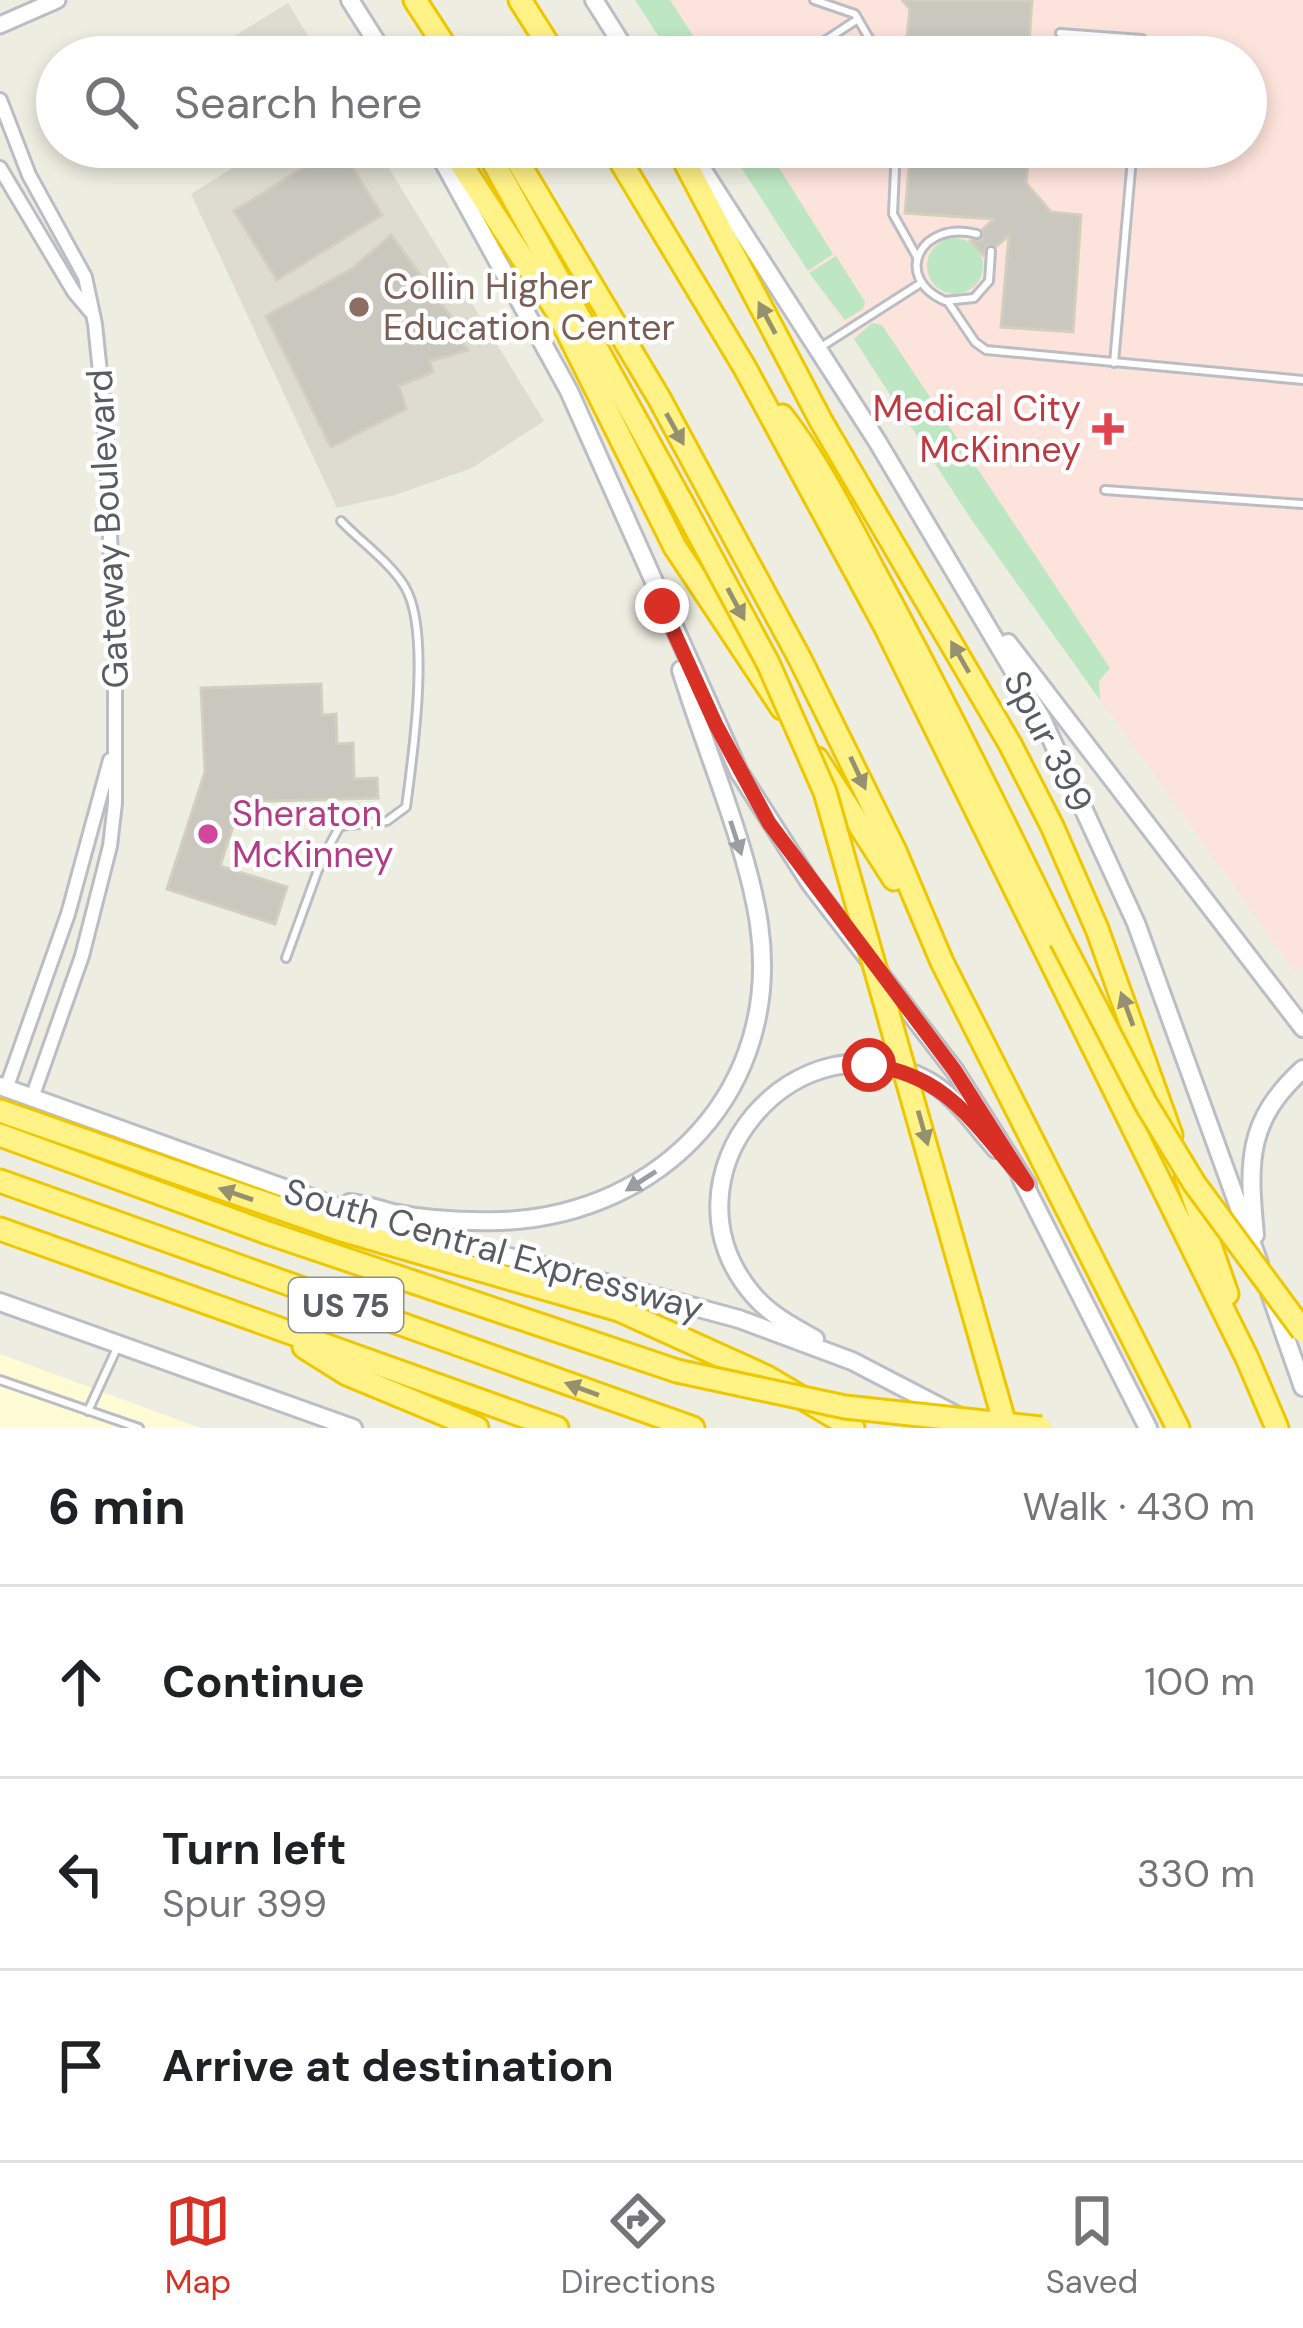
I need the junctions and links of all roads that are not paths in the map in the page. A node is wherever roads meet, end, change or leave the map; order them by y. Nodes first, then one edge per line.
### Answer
1 (57, 0) edge
2 (350, 0) edge
3 (405, 0) edge
4 (415, 0) edge
5 (520, 0) edge
6 (594, 0) edge
7 (814, 0) edge
8 (858, 19) junction
9 (0, 25) edge
10 (1060, 33) dead end
11 (373, 36) edge
12 (425, 36) edge
13 (438, 36) edge
14 (543, 36) edge
15 (617, 36) edge
16 (832, 36) edge
17 (868, 36) edge
18 (1101, 36) edge
19 (0, 100) edge
20 (0, 168) edge
21 (446, 168) edge
22 (464, 168) edge
23 (497, 168) edge
24 (521, 168) edge
25 (625, 168) edge
26 (688, 168) edge
27 (702, 168) edge
28 (895, 168) edge
29 (1131, 168) edge
30 (977, 234) dead end
31 (991, 251) dead end
32 (918, 259) junction
33 (922, 283) junction
34 (948, 302) junction
35 (90, 312) junction
36 (818, 349) junction
37 (1114, 363) junction
38 (745, 368) junction
39 (1303, 380) edge
40 (1105, 490) dead end
41 (1302, 505) edge
42 (340, 521) dead end
43 (968, 590) junction
44 (662, 606) junction
45 (113, 747) junction
46 (286, 958) dead end
47 (942, 962) junction
48 (1303, 1028) edge
49 (1303, 1069) edge
50 (2, 1095) edge
51 (32, 1098) junction
52 (0, 1135) edge
53 (0, 1181) edge
54 (1027, 1184) junction
55 (321, 1203) junction
56 (0, 1229) edge
57 (1258, 1260) junction
58 (0, 1302) edge
59 (268, 1325) junction
60 (1303, 1331) edge
61 (119, 1344) junction
62 (1246, 1358) junction
63 (852, 1361) junction
64 (0, 1380) edge
65 (1303, 1388) edge
66 (88, 1411) junction
67 (127, 1426) edge
68 (139, 1428) edge
69 (353, 1428) edge
70 (477, 1428) edge
71 (557, 1428) edge
72 (693, 1428) edge
73 (853, 1428) edge
74 (980, 1428) edge
75 (1006, 1428) edge
76 (1041, 1428) edge
77 (1148, 1428) edge
78 (1178, 1428) edge
79 (1277, 1428) edge

1 - 9 street
2 - 11 main road
3 - 12 highway
4 - 13 highway
5 - 14 highway
6 - 15 main road
7 - 8 lane
8 - 16 lane
8 - 17 lane
10 - 18 lane
19 - 35 street, Gateway Boulevard
20 - 35 street, Gateway Boulevard
21 - 44 main road
22 - 47 highway
23 -> 75 highway, bridge
24 -> 47 highway
25 - 38 highway
62 -> 26 highway
27 - 36 main road, Spur 399
28 - 32 lane
29 - 37 lane
30 - 32 lane
31 - 34 lane
32 - 33 lane
33 - 34 lane
33 - 36 lane
34 - 37 lane
35 - 45 street, Gateway Boulevard
36 - 43 main road, Spur 399
37 - 39 lane
38 - 60 highway, bridge
38 - 62 highway
40 - 41 lane
42 - 46 lane
43 - 48 main road
43 - 57 main road, Spur 399
44 - 54 main road
44 -> 55 main road
45 - 50 street, Gateway Boulevard
45 - 51 street, Gateway Boulevard
47 - 78 highway
49 - 57 main road
50 - 51 main road, South Central Expressway
73 -> 50 highway
51 - 55 main road, South Central Expressway
52 - 76 highway, bridge
72 -> 53 highway, US 75
54 - 63 main road
54 - 77 main road
55 - 63 main road, South Central Expressway
56 - 59 highway, US 75
57 - 65 main road, Spur 399
58 - 61 main road
59 - 70 highway
59 - 71 highway, US 75
61 - 66 lane
61 - 69 main road
62 - 79 highway
63 - 74 main road, South Central Expressway
64 - 66 lane
66 - 67 lane
67 - 68 lane

